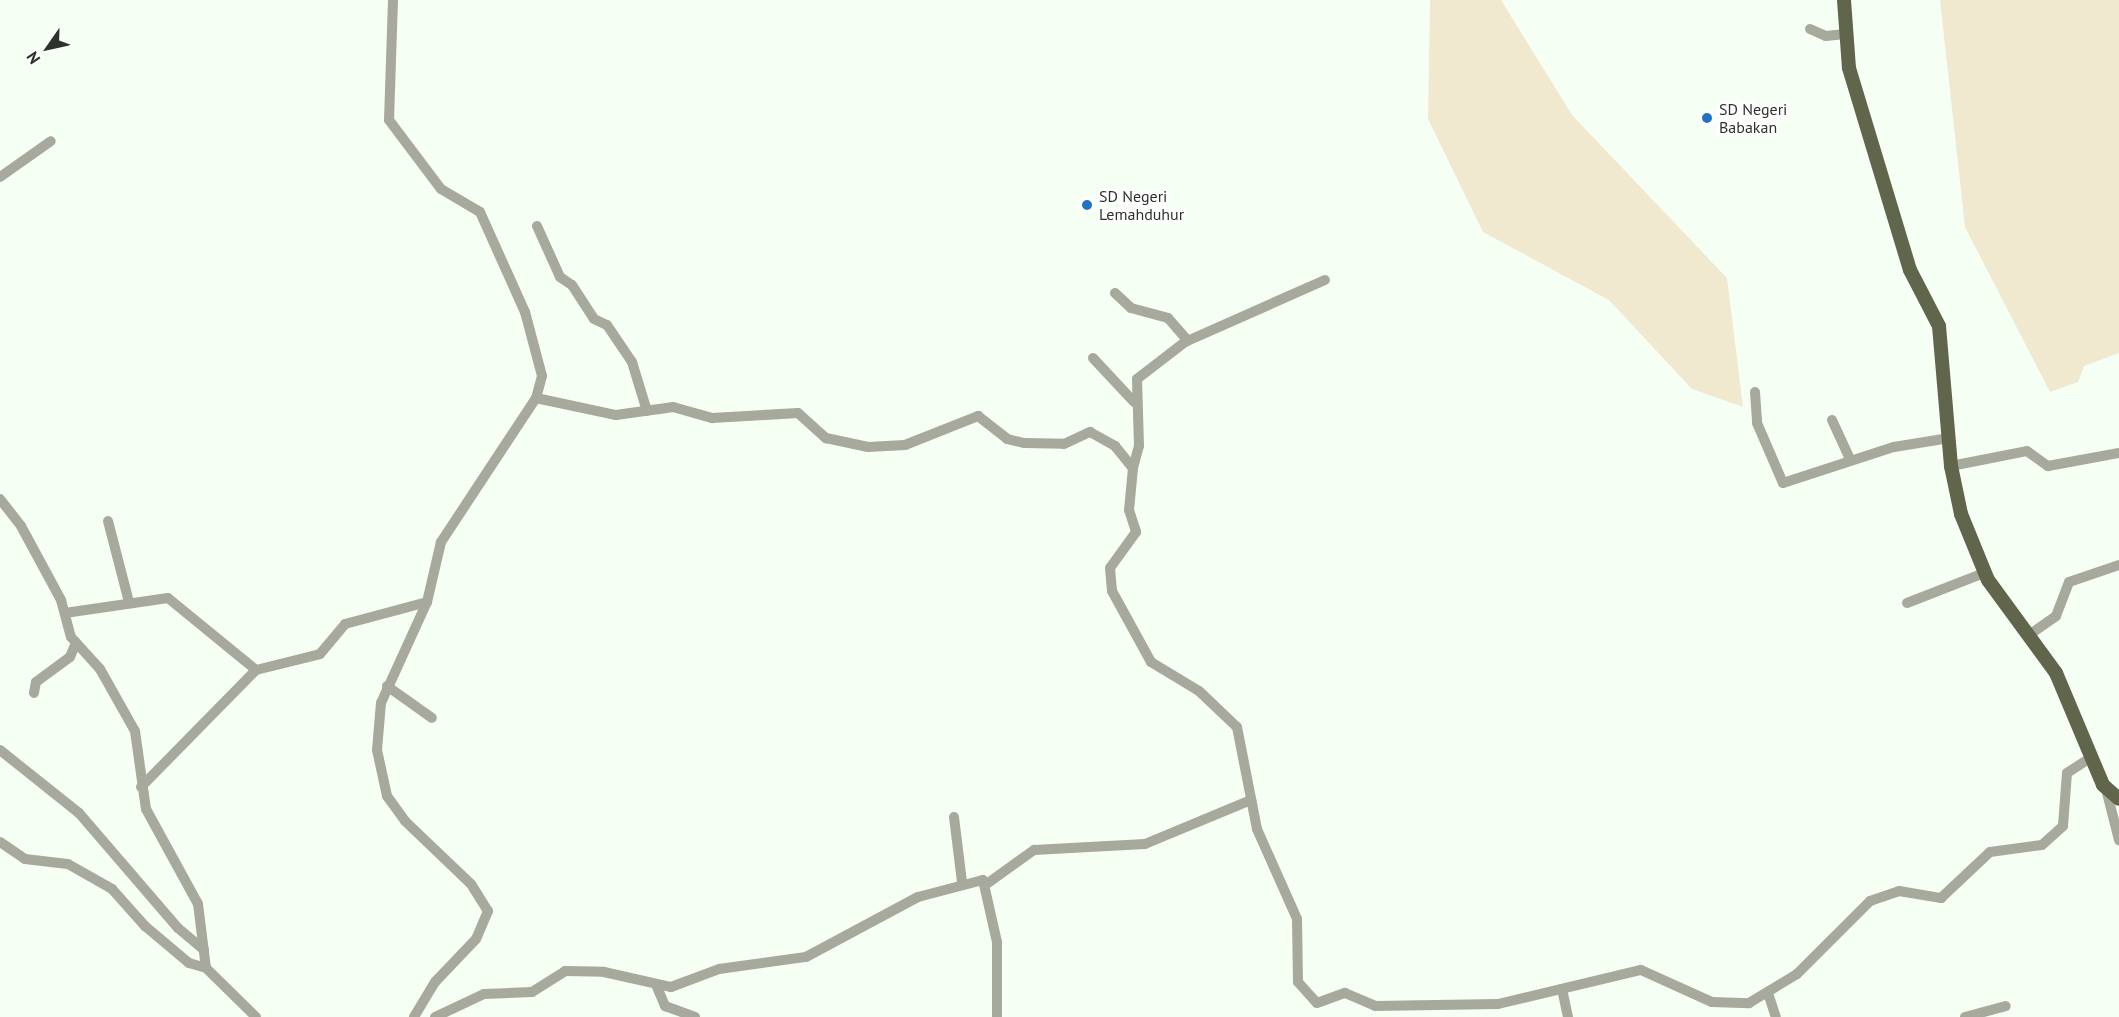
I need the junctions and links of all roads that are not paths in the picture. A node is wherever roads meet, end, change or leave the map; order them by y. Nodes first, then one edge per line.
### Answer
1 (393, 0) edge
2 (1844, 0) edge
3 (1810, 29) dead end
4 (1845, 34) junction
5 (51, 141) dead end
6 (0, 177) edge
7 (537, 226) dead end
8 (1325, 280) dead end
9 (1115, 293) dead end
10 (1188, 341) junction
11 (1093, 358) dead end
12 (1755, 392) dead end
13 (536, 398) junction
14 (1137, 407) junction
15 (648, 411) junction
16 (1832, 420) dead end
17 (1949, 438) junction
18 (2119, 453) edge
19 (1850, 459) junction
20 (1951, 466) junction
21 (1133, 468) junction
22 (0, 499) edge
23 (108, 521) dead end
24 (2119, 565) edge
25 (1984, 573) junction
26 (427, 602) junction
27 (129, 603) junction
28 (1906, 603) dead end
29 (65, 613) junction
30 (2029, 635) junction
31 (76, 643) junction
32 (256, 670) junction
33 (387, 686) junction
34 (34, 693) dead end
35 (432, 718) dead end
36 (0, 750) edge
37 (2092, 757) junction
38 (141, 787) junction
39 (2106, 789) junction
40 (2119, 799) edge
41 (1251, 800) junction
42 (954, 817) dead end
43 (2119, 840) edge
44 (0, 842) edge
45 (962, 882) junction
46 (988, 883) junction
47 (204, 950) junction
48 (206, 968) junction
49 (657, 987) junction
50 (1562, 989) junction
51 (1768, 993) junction
52 (2006, 1006) dead end
53 (256, 1017) edge
54 (414, 1017) edge
55 (435, 1017) edge
56 (695, 1017) edge
57 (997, 1017) edge
58 (1568, 1017) edge
59 (1776, 1017) edge
60 (1965, 1017) edge

1 - 13 street
2 - 4 main road
3 - 4 street
4 - 17 main road
5 - 6 street
7 - 15 street
8 - 10 street
9 - 10 street
10 - 14 street
11 - 14 street
12 - 19 street
13 - 15 street
13 - 26 street
14 - 21 street
15 - 21 street
16 - 19 street
17 - 19 street
17 - 20 main road
18 - 20 street
20 - 25 main road
21 - 41 street
22 - 29 street
23 - 27 street
24 - 30 street
25 - 28 street
25 - 30 main road
26 - 32 street
26 - 33 street
27 - 29 street
27 - 32 street
29 - 31 street
30 - 37 main road
31 - 34 street
31 - 38 street
32 - 38 street
33 - 35 street
33 - 54 street
36 - 47 street
37 - 39 main road
37 - 51 street
38 - 47 street
39 - 40 main road
39 - 43 street
41 - 46 street
41 - 50 street
42 - 45 street
44 - 48 street
45 - 46 street
45 - 49 street
46 - 57 street
47 - 48 street
48 - 53 street
49 - 55 street
49 - 56 street
50 - 51 street
50 - 58 street
51 - 59 street
52 - 60 street

